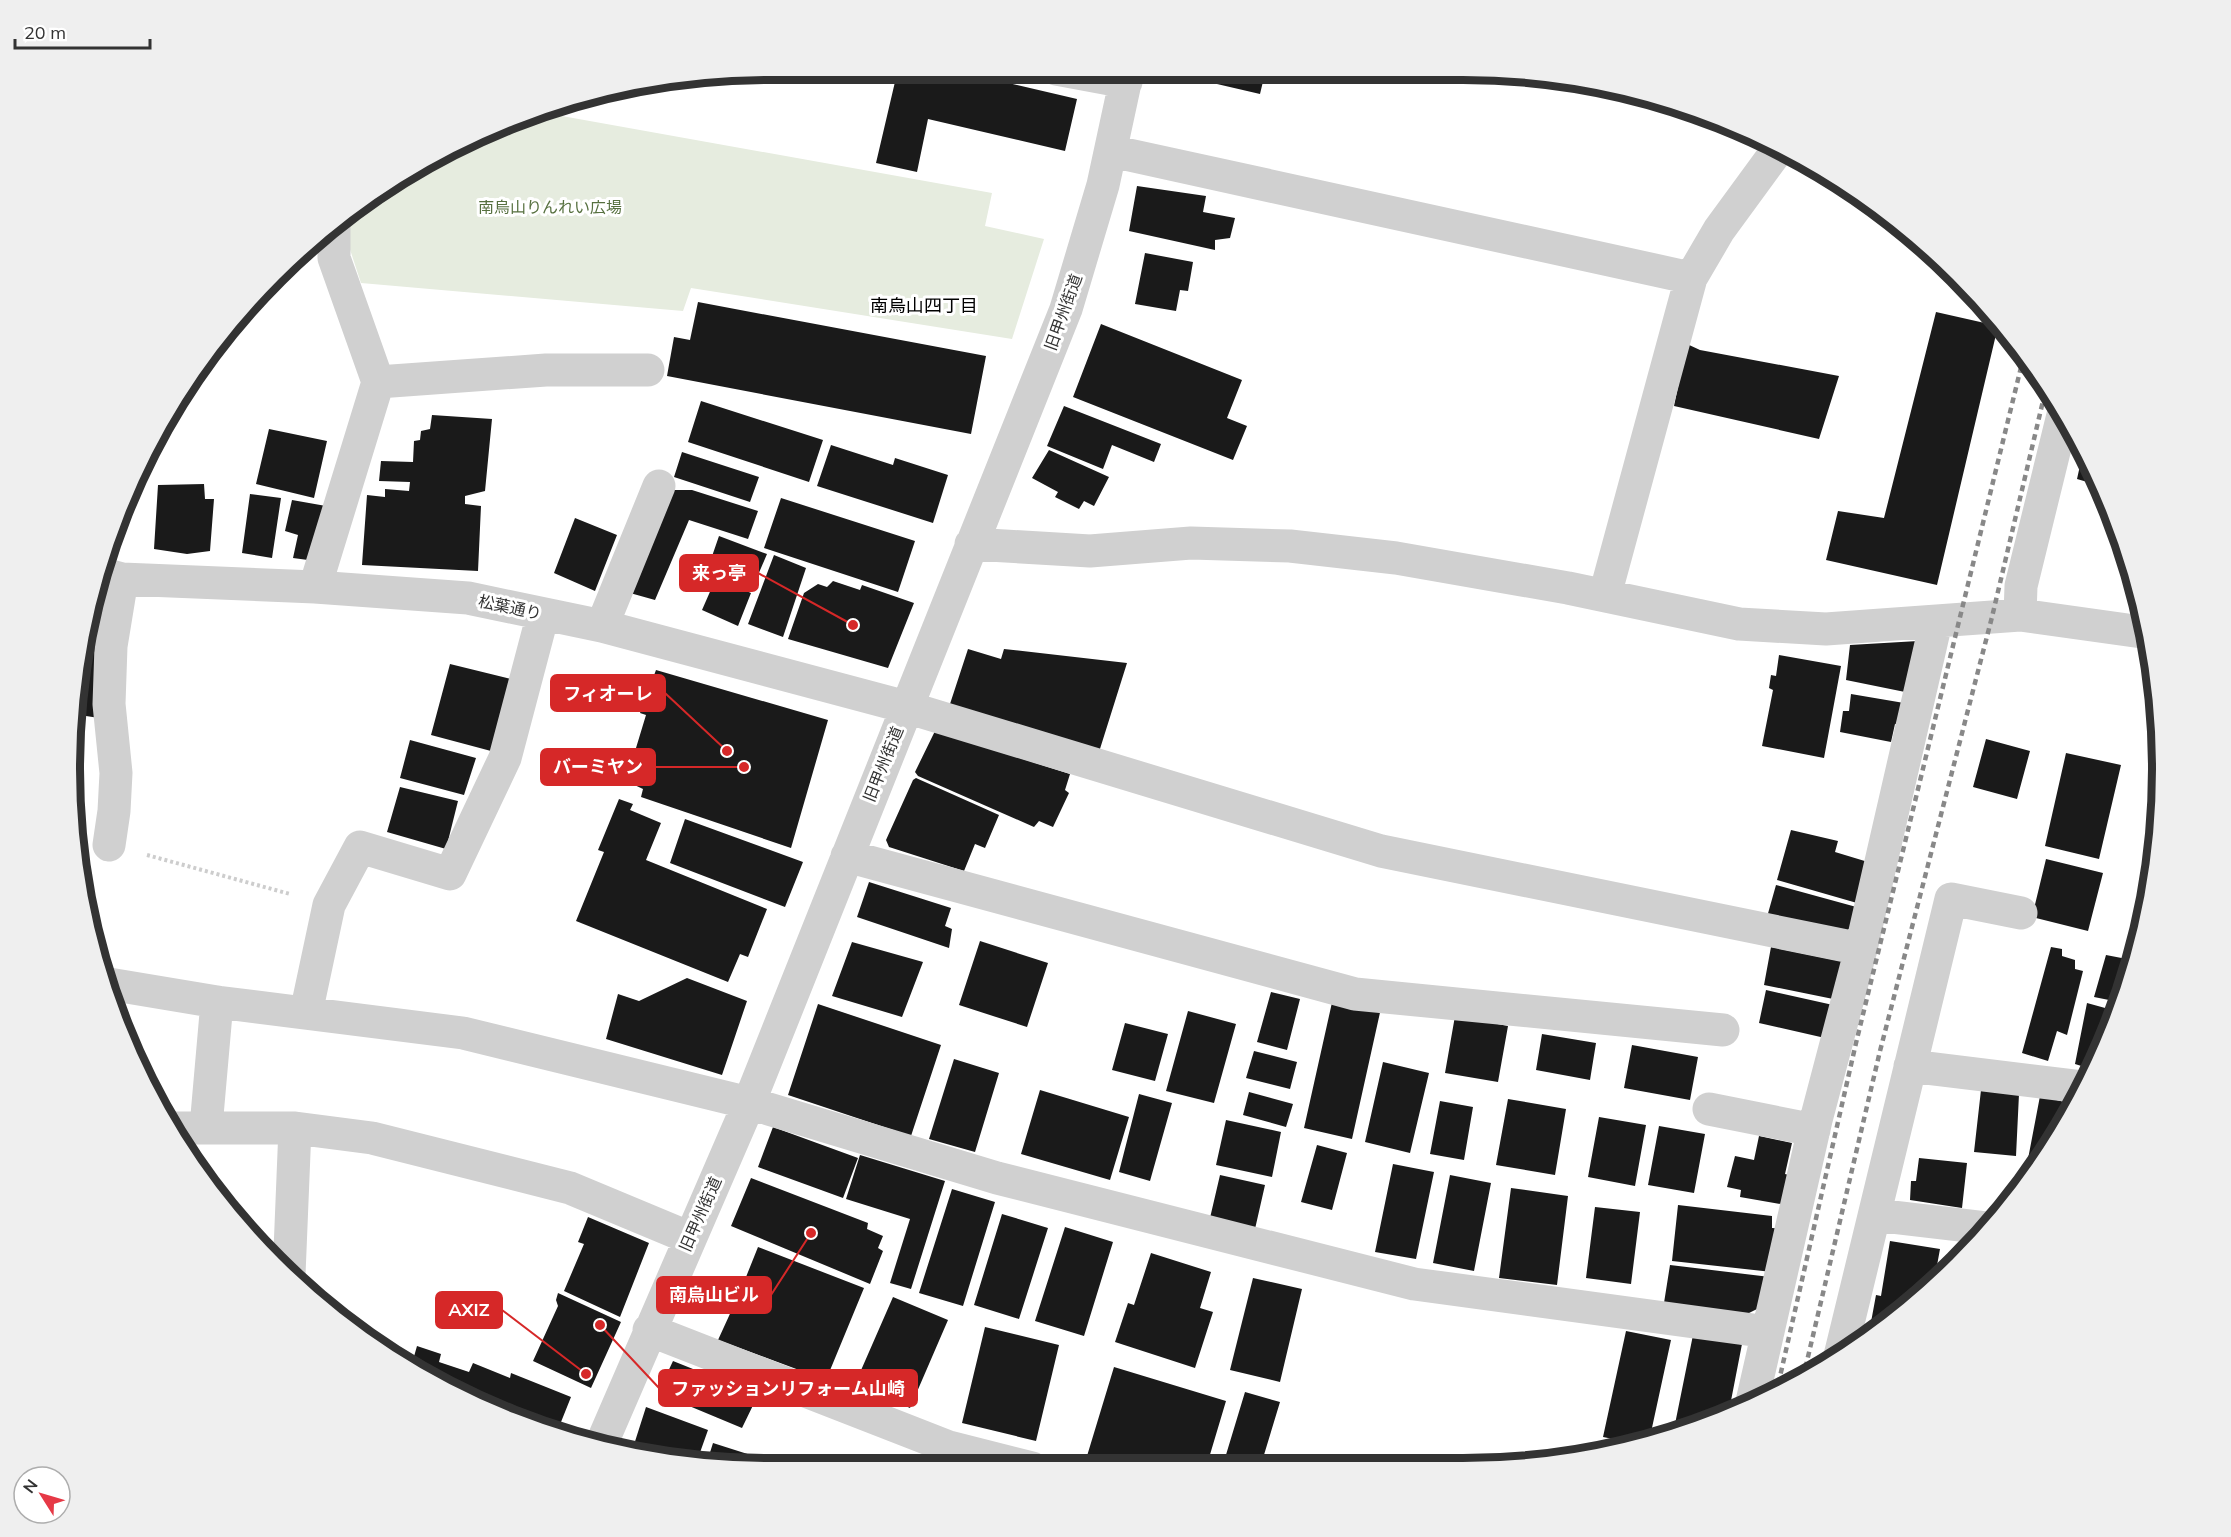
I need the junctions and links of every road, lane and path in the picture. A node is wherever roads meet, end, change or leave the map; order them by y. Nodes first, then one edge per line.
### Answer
1 (1126, 80) edge
2 (1111, 151) junction
3 (1774, 155) edge
4 (334, 234) edge
5 (1691, 278) junction
6 (648, 370) dead end
7 (378, 382) junction
8 (2060, 426) edge
9 (659, 486) dead end
10 (971, 544) junction
11 (112, 576) edge
12 (315, 587) junction
13 (1605, 595) junction
14 (543, 614) junction
15 (2020, 615) junction
16 (1936, 622) junction
17 (602, 626) junction
18 (2137, 631) edge
19 (906, 707) junction
20 (108, 845) joint
21 (847, 856) junction
22 (329, 905) junction
23 (2021, 913) dead end
24 (1861, 949) junction
25 (114, 985) edge
26 (217, 1002) junction
27 (306, 1013) junction
28 (1723, 1030) dead end
29 (1910, 1066) junction
30 (2073, 1086) edge
31 (749, 1103) junction
32 (1709, 1109) dead end
33 (207, 1127) junction
34 (181, 1128) edge
35 (295, 1128) junction
36 (1814, 1130) junction
37 (1875, 1215) junction
38 (1977, 1227) edge
39 (690, 1238) junction
40 (289, 1264) edge
41 (649, 1330) junction
42 (1768, 1332) junction
43 (1843, 1342) edge
44 (1754, 1392) edge
45 (604, 1437) edge
46 (992, 1458) edge

1 - 2 street, 旧甲州街道
2 - 5 street
2 - 10 street, 旧甲州街道
3 - 5 street
4 - 7 street
5 - 13 street
6 - 7 street
7 - 12 street
8 - 15 street
9 - 17 street
10 - 13 street
10 - 19 street, 旧甲州街道
11 - 12 street, 松葉通り
11 - 20 street
12 - 14 street, 松葉通り
13 - 16 street
14 - 17 street, 松葉通り
14 - 22 street
15 - 16 street
15 - 18 street
16 - 24 street
17 - 19 street, 松葉通り
19 - 21 street, 旧甲州街道
19 - 24 street, 松葉通り
20 - 22 path
21 - 28 street
21 - 31 street, 旧甲州街道
22 - 27 street
23 - 29 street
24 - 36 street
25 - 26 street
26 - 27 street
26 - 33 street
27 - 31 street
29 - 30 street
29 - 37 street
31 - 39 street, 旧甲州街道
31 - 42 street
32 - 36 street
33 - 34 street
33 - 35 street
35 - 39 street
35 - 40 street
36 - 42 street
37 - 38 street
37 - 43 street
39 - 41 street, 旧甲州街道
41 - 45 street, 旧甲州街道
41 - 46 street
42 - 44 street

